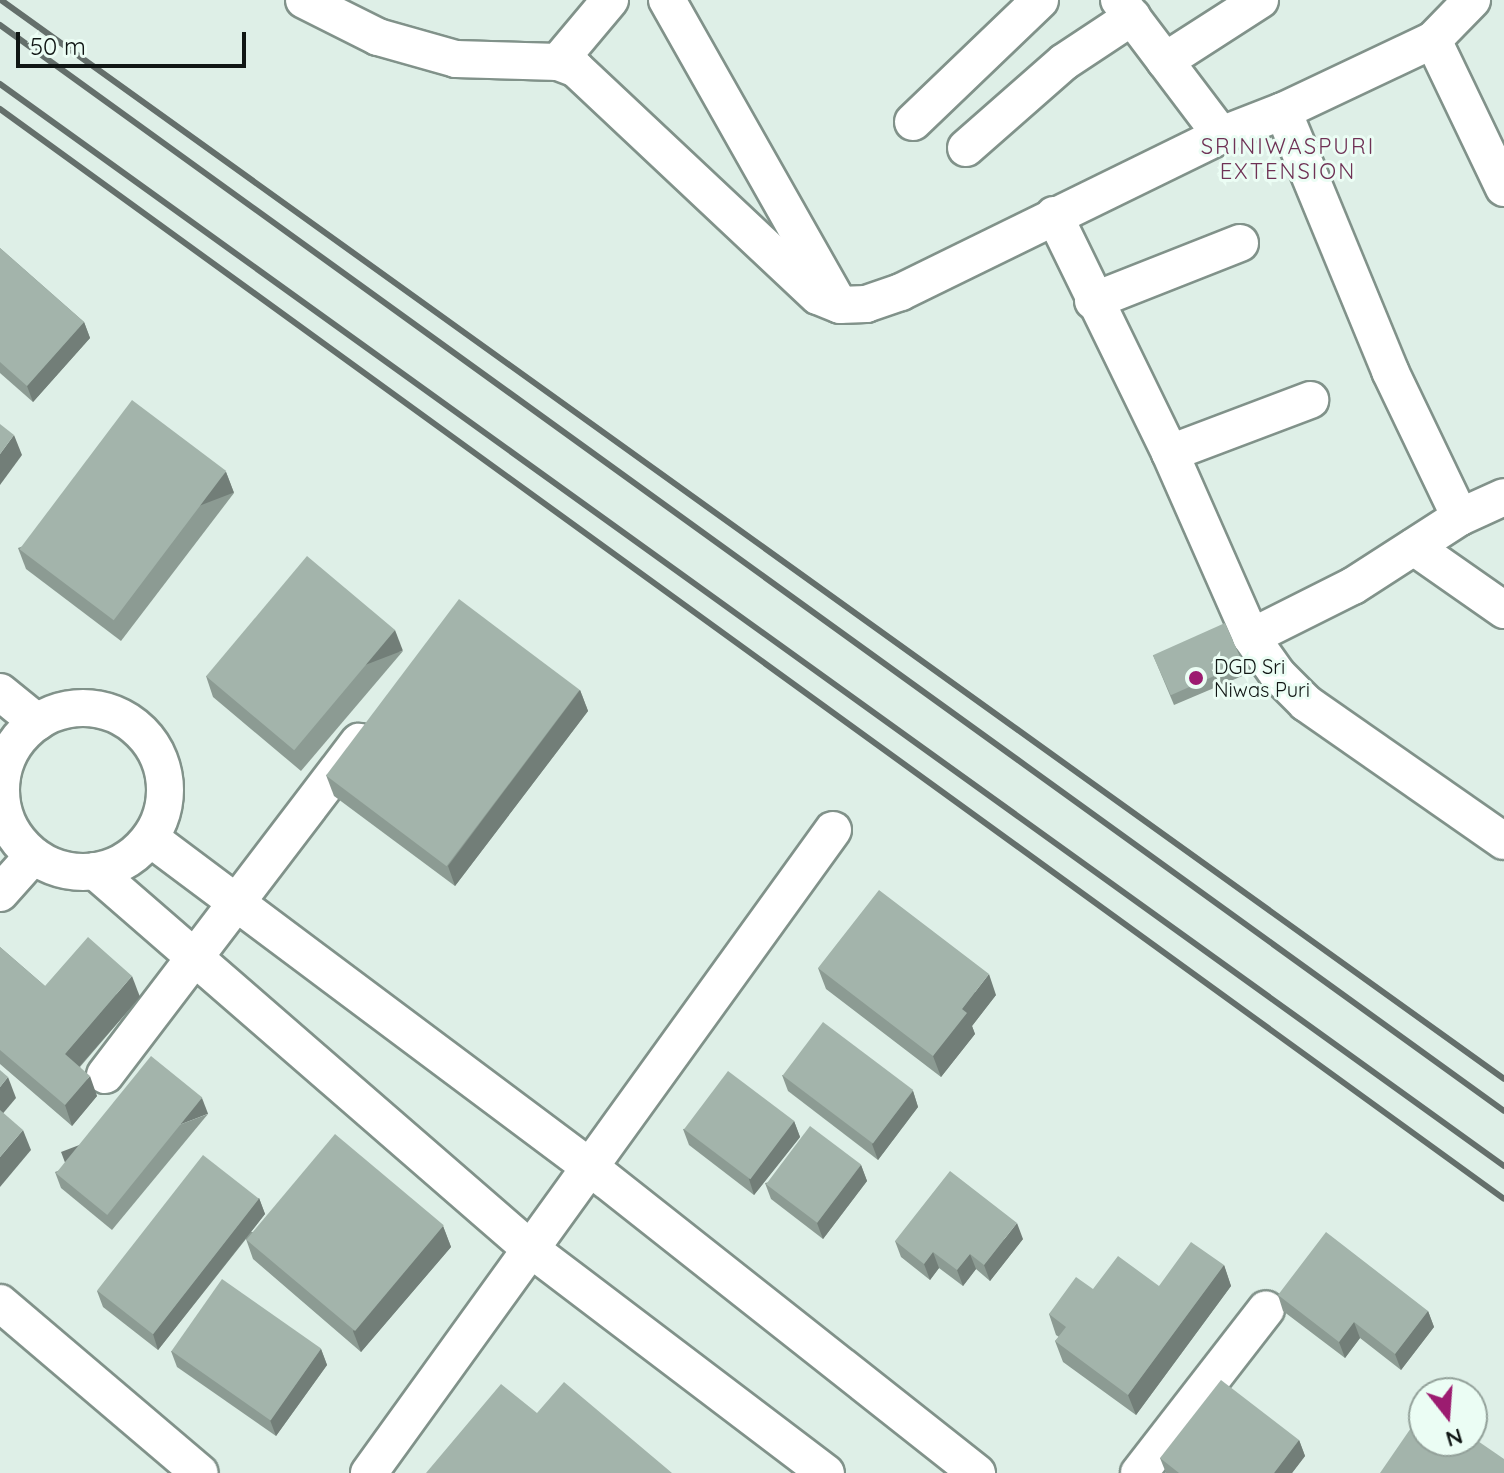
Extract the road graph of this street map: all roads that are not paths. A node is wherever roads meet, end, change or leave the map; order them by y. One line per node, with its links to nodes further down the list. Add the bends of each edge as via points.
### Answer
1 (304, 0): 10 (street, via 378,37 456,59)
2 (610, 0): 10 (street)
3 (667, 0): 19 (street)
4 (1040, 0): 12 (street)
5 (1260, 0): 9 (street)
6 (1472, 0): 8 (street)
7 (1126, 8): 9 (street); 14 (street)
8 (1433, 40): 11 (street); 15 (street)
9 (1165, 61): 13 (street)
10 (558, 62): 19 (street, via 597,85 818,296)
11 (1283, 111): 13 (street); 23 (street, via 1390,371)
12 (913, 122)
13 (1221, 135): 16 (street)
14 (966, 148)
15 (1504, 188)
16 (1054, 215): 18 (street); 19 (street, via 901,292 866,304)
17 (1240, 243): 18 (street)
18 (1093, 301): 21 (street)
19 (840, 305)
20 (1310, 400): 21 (street)
21 (1170, 453): 26 (street)
22 (1504, 497): 23 (street)
23 (1460, 517): 24 (street)
24 (1414, 547): 25 (street); 26 (street, via 1353,586)
25 (1504, 610)
26 (1251, 637): 32 (street, via 1306,703)
27 (0, 692): 29 (street)
28 (380, 715): 36 (street)
29 (37, 722): 31 (street, via 84,708 113,713 139,730 157,753 165,782 163,811); 33 (street, via 7,759 1,794 10,828)
30 (833, 830): 39 (street)
31 (150, 838): 34 (street, via 131,857); 36 (street)
32 (1504, 841)
33 (33, 856): 34 (street, via 56,868); 35 (street)
34 (95, 871): 37 (street)
35 (0, 893)
36 (232, 903): 37 (street); 39 (street)
37 (194, 958): 38 (street); 40 (street)
38 (105, 1075)
39 (587, 1165): 40 (street); 46 (street)
40 (528, 1247): 44 (street); 45 (street)
41 (0, 1303): 43 (street)
42 (1266, 1309): 47 (street)
43 (200, 1473)
44 (369, 1473)
45 (826, 1473)
46 (977, 1473)
47 (1139, 1473)

